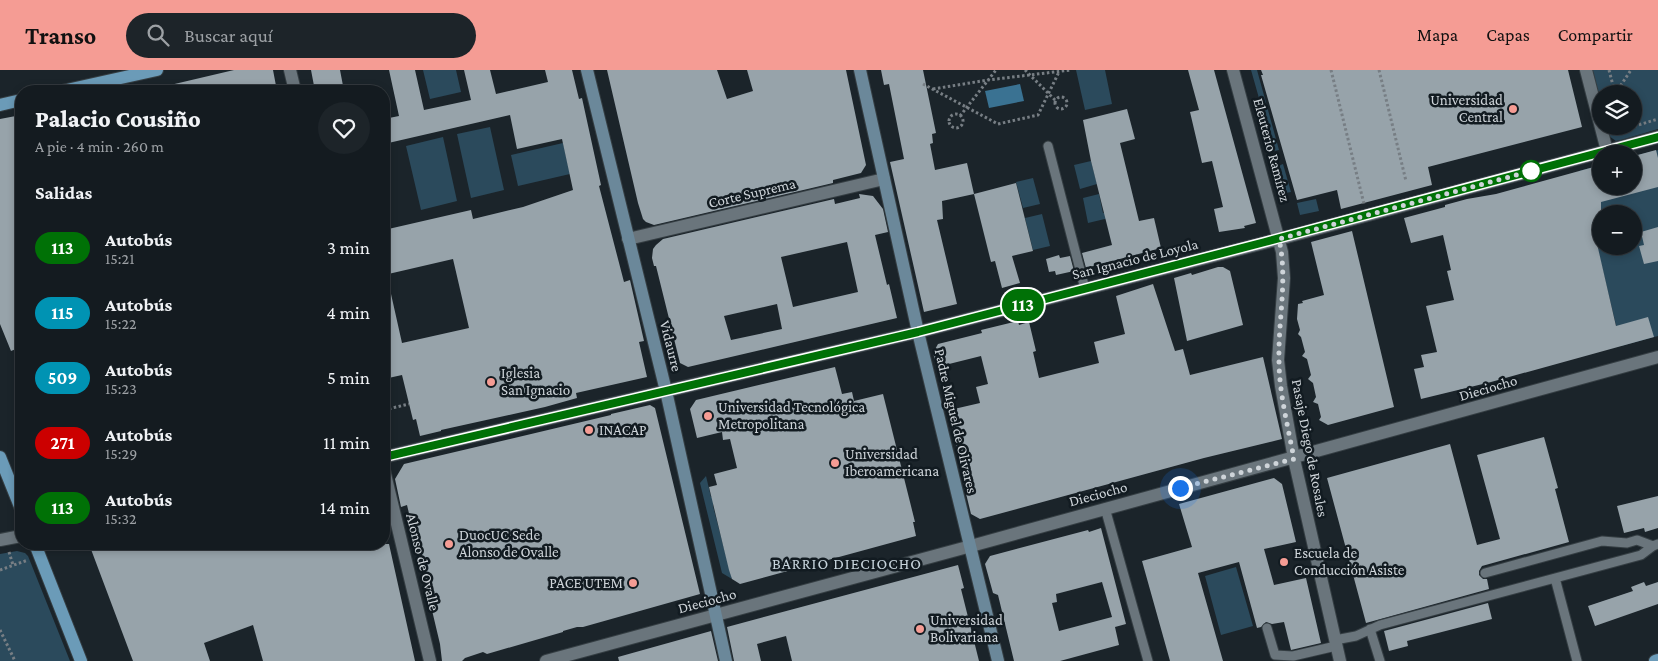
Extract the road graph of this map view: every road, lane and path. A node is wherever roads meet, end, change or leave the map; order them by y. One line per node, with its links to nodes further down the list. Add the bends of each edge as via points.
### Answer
1 (157, 70): 18 (main road)
2 (290, 70): 19 (street)
3 (587, 70): 42 (main road, Vidaurre)
4 (860, 70): 38 (main road, Padre Miguel de Olivares)
5 (996, 70): 16 (path)
6 (1025, 70): 15 (path)
7 (1071, 70): 14 (path)
8 (1233, 70): 41 (street, Eleuterio Ramírez)
9 (1331, 70): 40 (path)
10 (1378, 70): 39 (path)
11 (1586, 70): 24 (street)
12 (1609, 70): 20 (path)
13 (1631, 70): 21 (path)
14 (1060, 72): 15 (path); 23 (path)
15 (1030, 75): 16 (path); 23 (path)
16 (988, 80): 22 (path); 28 (path)
17 (922, 84): 22 (path)
18 (89, 85)
19 (294, 85)
20 (1613, 85)
21 (1621, 85)
22 (933, 89): 28 (path)
23 (1049, 93): 25 (path); 28 (path, via 1038,115 998,124)
24 (1592, 93)
25 (1055, 100)
26 (15, 101): 27 (main road)
27 (0, 105)
28 (967, 107): 29 (path)
29 (960, 116): 29 (path, via 956,114 950,118 950,125 960,127 963,121)
30 (1658, 119): 31 (path)
31 (1642, 123)
32 (1603, 135): 34 (street)
33 (1658, 137): 35 (street, San Ignacio de Loyola)
34 (1606, 145)
35 (1629, 145)
36 (1048, 146): 43 (lane)
37 (1592, 155): 40 (street, San Ignacio de Loyola)
38 (884, 179): 42 (street, Corte Suprema); 44 (main road, Padre Miguel de Olivares)
39 (1406, 181)
40 (1367, 214): 41 (street, San Ignacio de Loyola)
41 (1279, 239): 43 (street, San Ignacio de Loyola); 51 (street, Pasaje Diego de Rosales, via 1284,278 1279,372)
42 (628, 240): 46 (main road, Vidaurre)
43 (1085, 289): 44 (street, San Ignacio de Loyola)
44 (918, 332): 46 (street, San Ignacio de Loyola); 58 (main road, Padre Miguel de Olivares)
45 (1658, 357): 51 (street, Dieciocho)
46 (666, 391): 50 (street, San Ignacio de Loyola); 66 (main road, Vidaurre)
47 (410, 404): 48 (path)
48 (390, 409)
49 (0, 456): 52 (main road)
50 (390, 456)
51 (1294, 459): 54 (street, Dieciocho); 70 (street, Pasaje Diego de Rosales)
52 (15, 494)
53 (390, 495): 73 (street, Alonso de Ovalle)
54 (1105, 508): 58 (street, Dieciocho); 77 (lane)
55 (15, 537): 56 (street)
56 (0, 540)
57 (1656, 545): 64 (lane, via 1637,540 1602,542); 65 (lane, via 1641,555)
58 (969, 547): 66 (street, Dieciocho); 76 (main road, Padre Miguel de Olivares)
59 (37, 550): 72 (main road)
60 (10, 552): 62 (path)
61 (30, 560): 62 (path)
62 (14, 565): 63 (path)
63 (0, 570)
64 (1485, 573)
65 (1555, 578): 69 (lane); 80 (lane)
66 (715, 615): 74 (street, Dieciocho); 75 (main road, Vidaurre)
67 (1268, 628): 70 (lane, via 1275,655 1293,656)
68 (0, 630): 71 (path)
69 (1370, 630): 70 (lane); 79 (lane)
70 (1336, 643): 78 (street, Pasaje Diego de Rosales)
71 (15, 661)
72 (81, 661)
73 (430, 661)
74 (546, 661)
75 (726, 661)
76 (998, 661)
77 (1148, 661)
78 (1340, 661)
79 (1380, 661)
80 (1577, 661)

